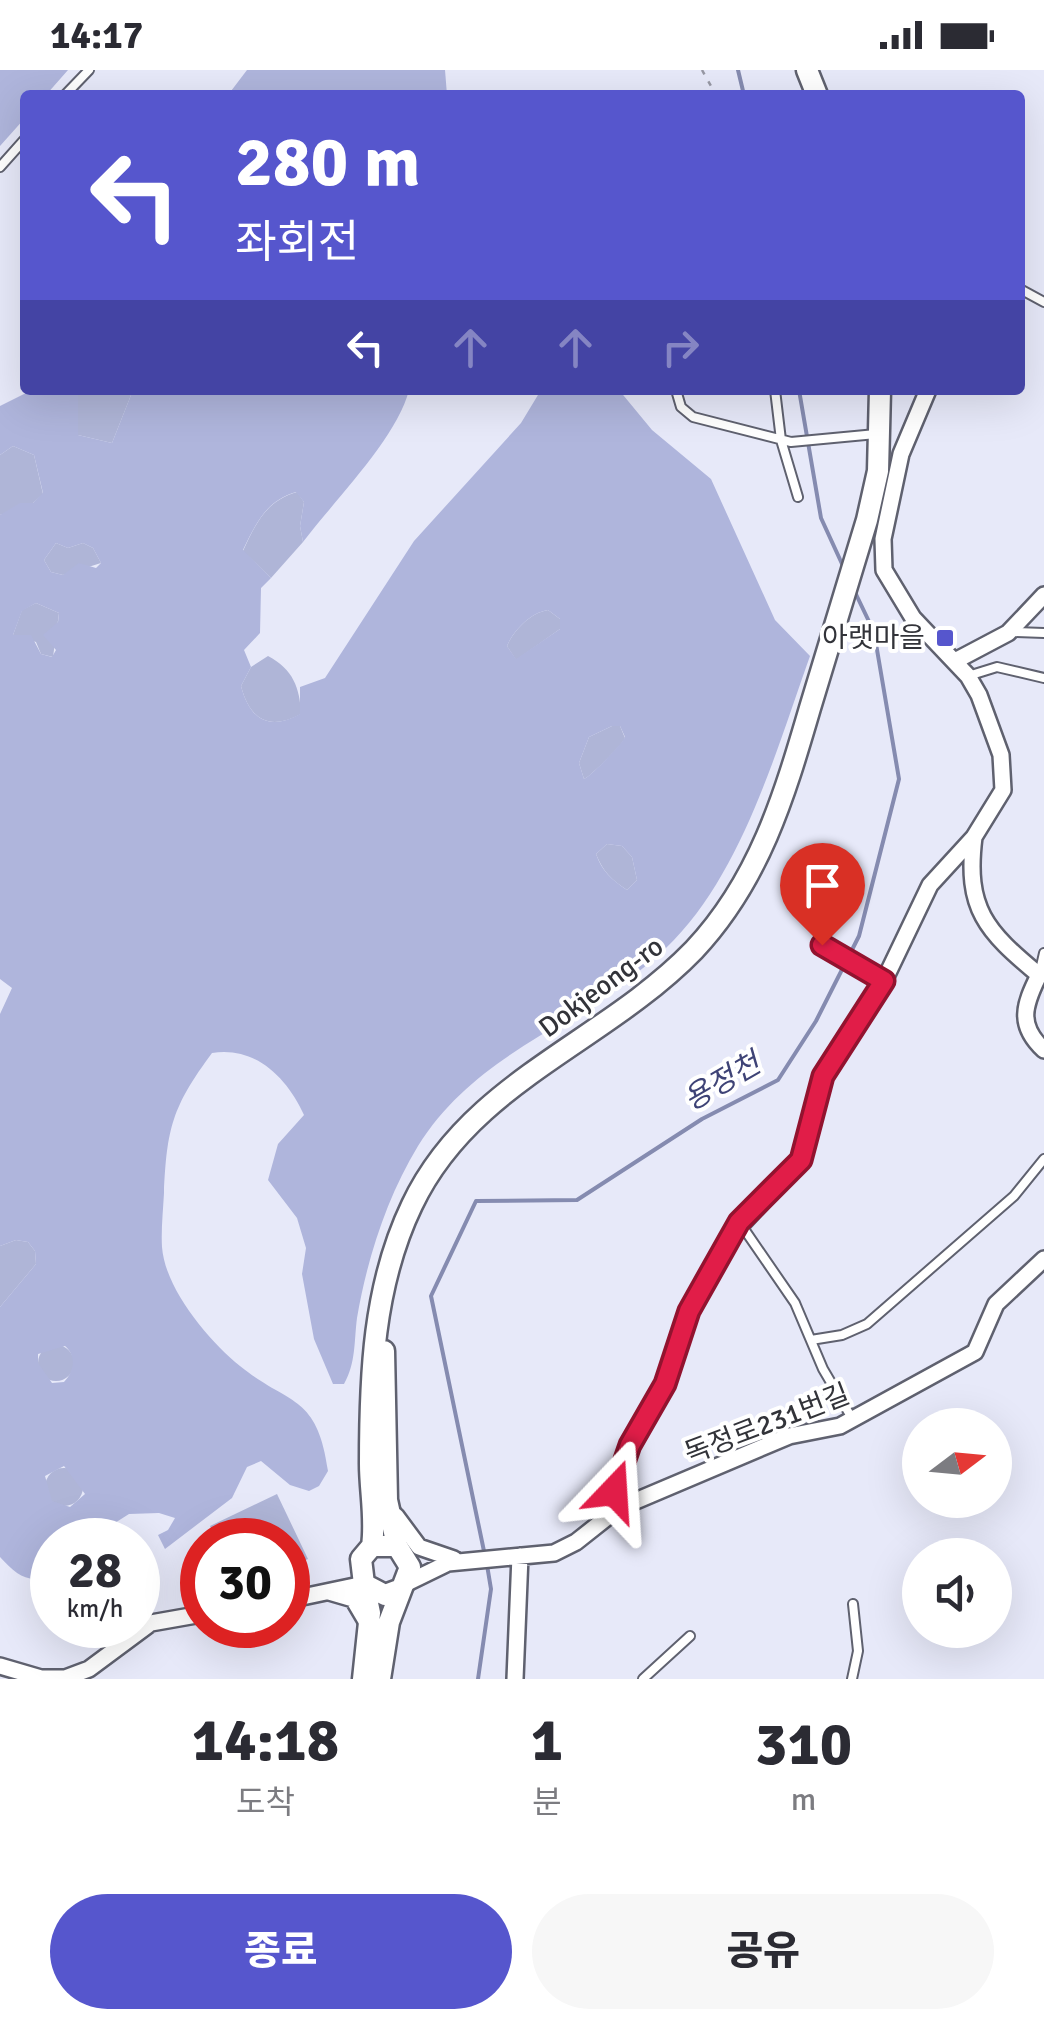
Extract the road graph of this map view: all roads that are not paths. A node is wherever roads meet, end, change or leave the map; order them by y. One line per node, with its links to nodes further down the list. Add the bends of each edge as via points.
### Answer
1 (90, 70): 2 (lane)
2 (70, 90)
3 (20, 145): 4 (lane)
4 (0, 167)
5 (678, 395): 10 (lane, via 686,414)
6 (775, 395): 10 (lane)
7 (880, 395): 9 (street)
8 (926, 395): 15 (street, via 901,454 883,539 884,570 914,618)
9 (880, 434): 10 (lane); 27 (street, Dokjeong-ro, via 866,520 812,702 769,836 747,881 713,929 653,988 522,1077 472,1121 412,1204)
10 (786, 441): 11 (lane)
11 (798, 497)
12 (1044, 595): 14 (street)
13 (1044, 632): 14 (lane)
14 (1008, 633): 15 (street)
15 (955, 660): 16 (street)
16 (968, 676): 17 (lane, via 997,667); 18 (street, via 992,725 1004,773 999,801)
17 (1044, 678)
18 (974, 837): 21 (street, via 972,880 980,915); 22 (street, via 930,885)
19 (822, 945): 22 (lane)
20 (1044, 954): 21 (lane)
21 (1041, 977): 23 (street, via 1024,1024)
22 (884, 981): 25 (street, via 823,1076 801,1160)
23 (1044, 1050)
24 (1044, 1159): 28 (lane, via 1014,1196 867,1324)
25 (739, 1222): 28 (lane, via 795,1303); 31 (street, via 689,1311 665,1384 619,1468)
26 (1044, 1259): 29 (street, 독정로231번길, via 996,1304 975,1352)
27 (386, 1289): 30 (street, Dokjeong-ro); 33 (street, Dokjeong-ro, via 370,1371)
28 (811, 1340): 29 (lane)
29 (853, 1420): 31 (street, 독정로231번길, via 789,1436)
30 (386, 1477): 32 (street, Dokjeong-ro, via 388,1518); 35 (street, via 394,1511 410,1538 431,1554)
31 (608, 1513): 34 (street, 독정로231번길, via 564,1549)
32 (400, 1548): 33 (street); 35 (street, via 428,1561); 37 (street, via 410,1566)
33 (366, 1553): 36 (street); 38 (street, via 347,1576)
34 (520, 1556): 35 (street, 독정로231번길); 48 (street)
35 (463, 1560): 37 (street)
36 (364, 1584): 37 (street, via 385,1595); 38 (street); 42 (street)
37 (404, 1586): 47 (street, via 389,1622)
38 (320, 1592): 39 (street); 42 (street, via 353,1599)
39 (310, 1594)
40 (852, 1604): 50 (lane, via 858,1650)
41 (180, 1618): 45 (street, via 152,1623)
42 (369, 1630): 46 (street)
43 (690, 1636): 49 (lane)
44 (0, 1666): 45 (street, via 52,1679)
45 (88, 1674)
46 (363, 1679)
47 (380, 1679)
48 (515, 1679)
49 (643, 1679)
50 (852, 1679)

